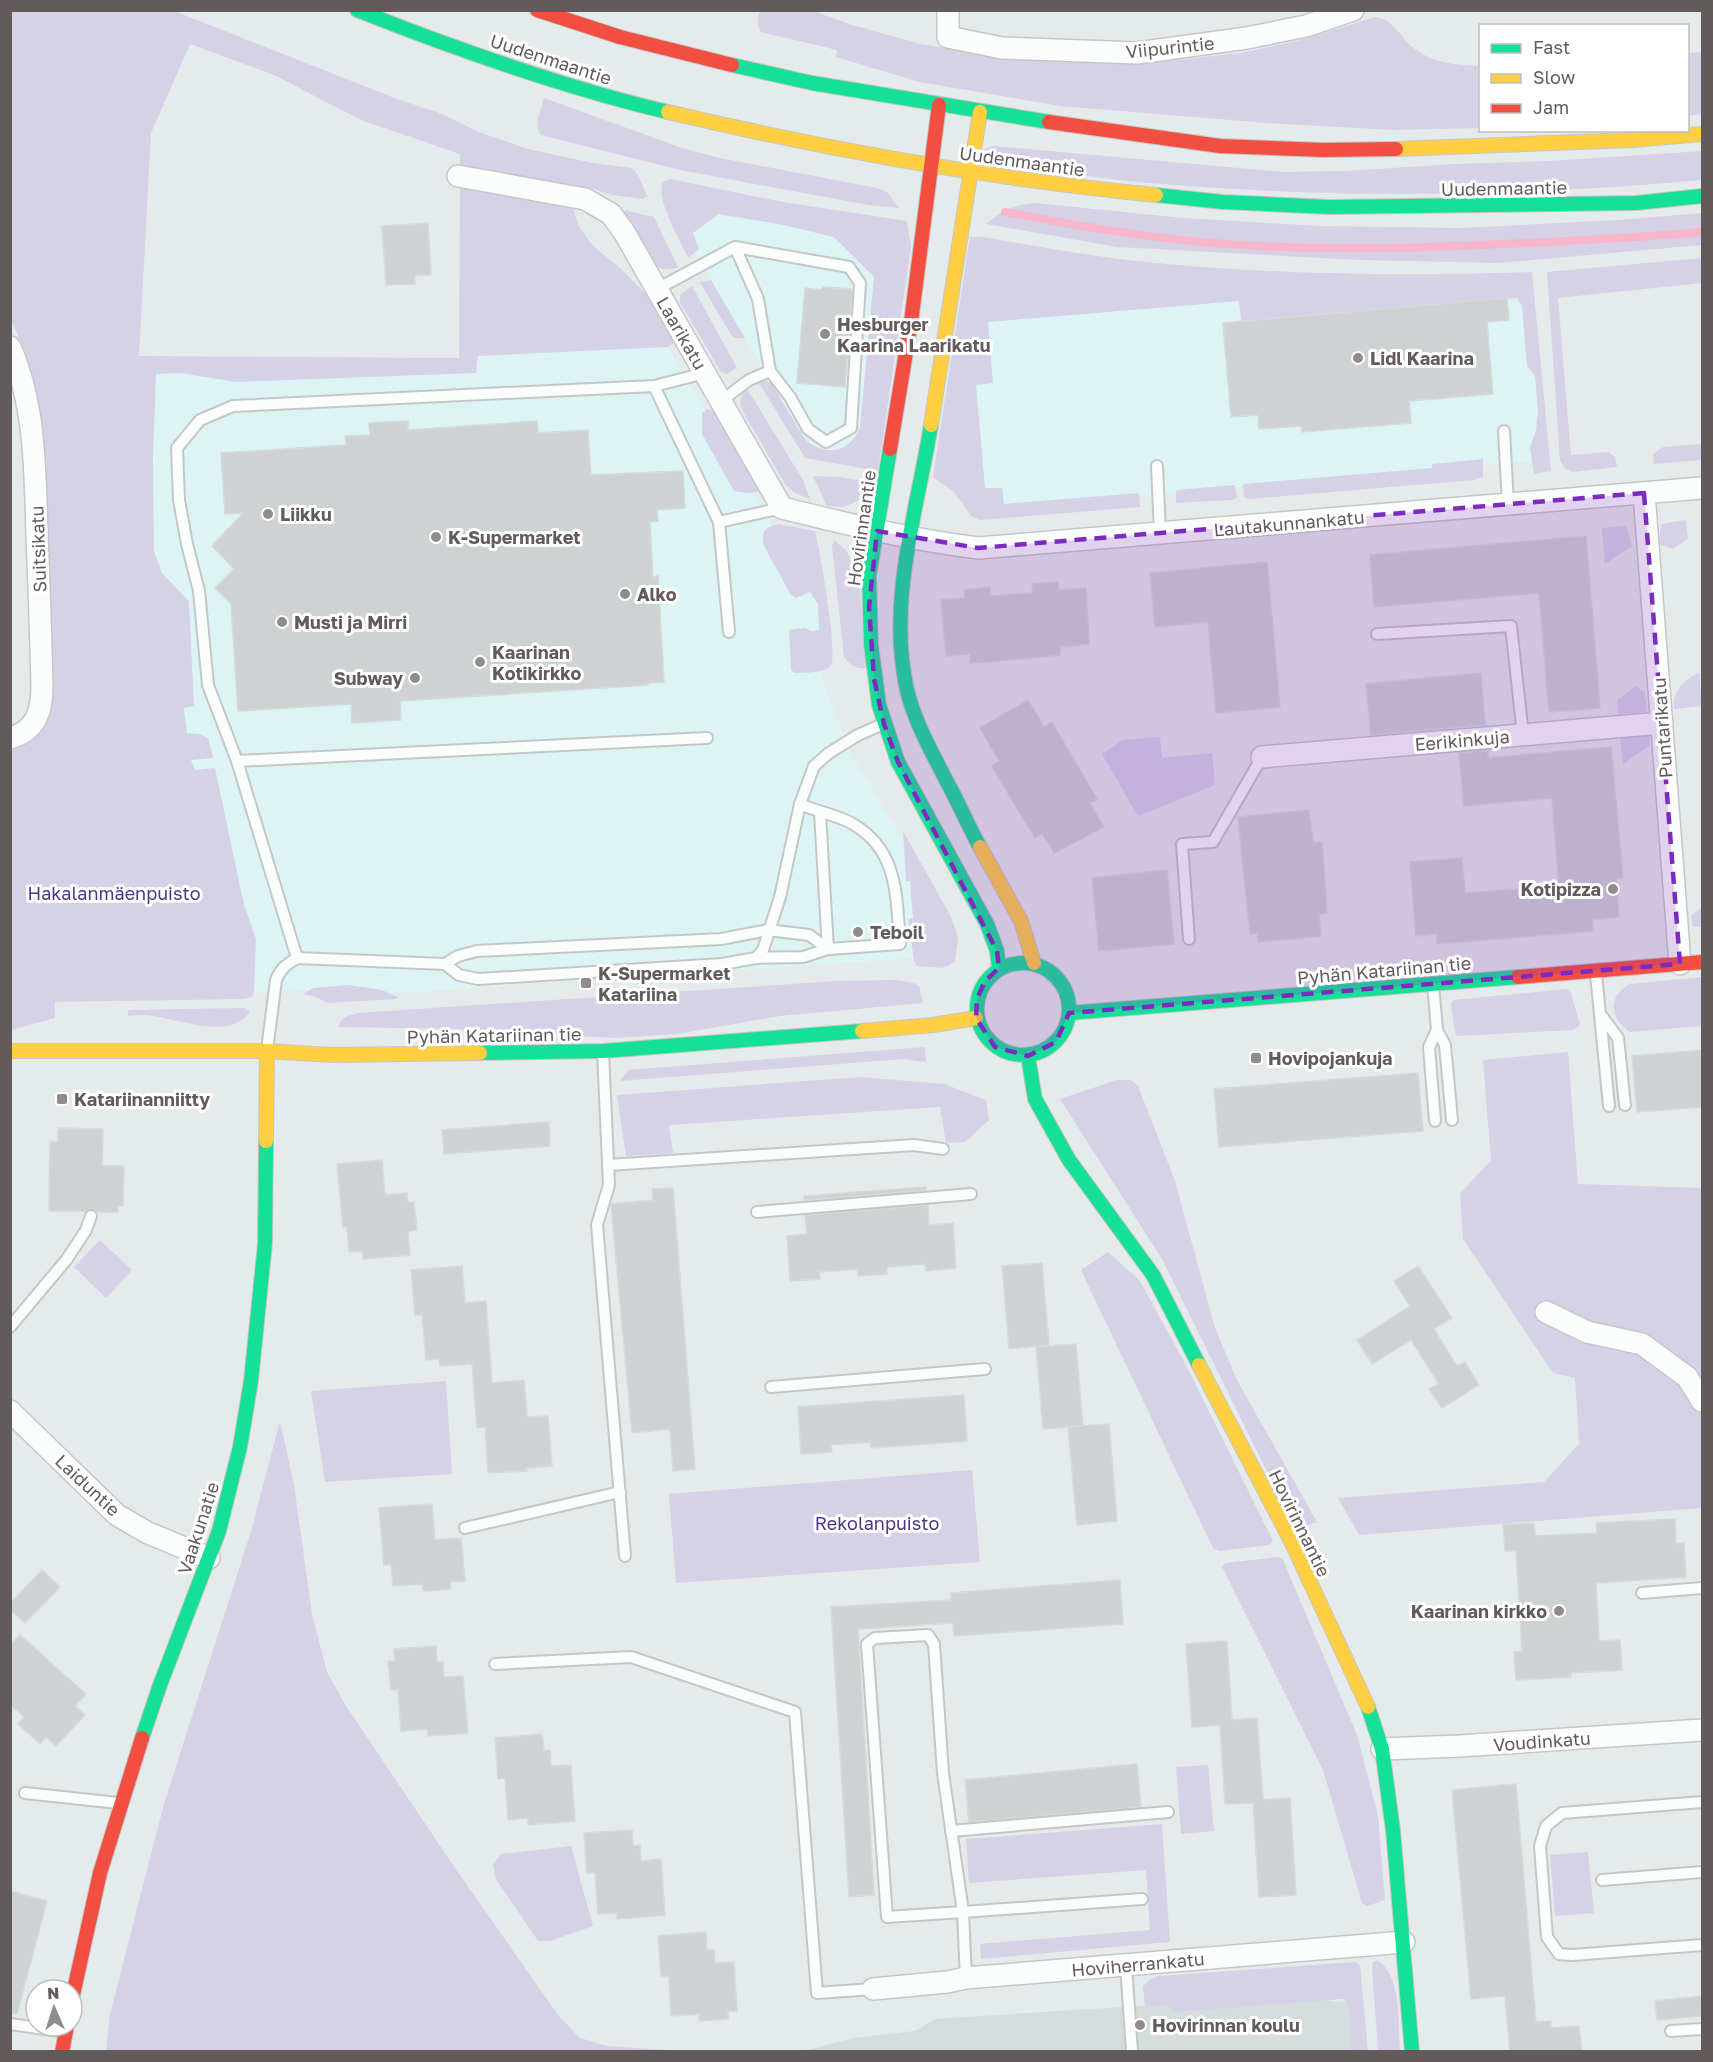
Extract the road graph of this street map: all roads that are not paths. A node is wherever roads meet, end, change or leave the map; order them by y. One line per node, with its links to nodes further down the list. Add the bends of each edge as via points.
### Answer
1 (357, 10): 8 (street, Uudenmaantie, via 426,38 618,100 752,132)
2 (537, 10): 5 (street, via 620,37 754,70)
3 (948, 10): 4 (street, Viipurintie, via 948,37 1002,48 1137,53 1247,38 1306,26)
4 (1353, 10)
5 (939, 105): 6 (street); 8 (street, Hovirinnantie)
6 (980, 112): 7 (street, via 1220,146 1324,150 1632,140); 9 (street, Hovirinnantie)
7 (1702, 134)
8 (930, 166): 9 (street, Uudenmaantie); 26 (street, Hovirinnantie, via 911,322)
9 (970, 172): 11 (street, Uudenmaantie, via 1109,191 1329,207 1636,203); 28 (street, Hovirinnantie)
10 (458, 176): 13 (street, Laarikatu, via 585,199 611,214)
11 (1702, 196)
12 (735, 247): 13 (lane); 15 (lane, via 758,299); 15 (lane, via 849,267 860,283 850,429 826,442 808,429)
13 (657, 289): 16 (street, Laarikatu)
14 (10, 347): 34 (street, Suitsikatu, via 32,438 42,687 40,712 34,724)
15 (770, 371): 18 (lane, via 749,380)
16 (705, 373): 17 (lane); 18 (street, Laarikatu)
17 (654, 386): 25 (lane); 37 (lane, via 233,406 200,420 177,448 179,500 200,591 208,685)
18 (721, 401): 24 (street, Laarikatu)
19 (1504, 431): 23 (lane)
20 (1157, 466): 27 (lane)
21 (1702, 488): 22 (street, Lautakunnankatu)
22 (1644, 493): 23 (street, Lautakunnankatu); 32 (street, Puntarikatu)
23 (1508, 505): 27 (street, Lautakunnankatu)
24 (783, 508): 25 (lane); 26 (street)
25 (719, 522): 29 (lane)
26 (877, 531): 28 (street, Lautakunnankatu); 31 (street, Hovirinnantie, via 869,607 874,679)
27 (1160, 533): 28 (street, Lautakunnankatu, via 978,548)
28 (911, 538): 31 (street, Hovirinnantie, via 899,616 907,689)
29 (729, 632)
30 (1377, 634): 33 (lane, via 1511,626)
31 (899, 718): 38 (lane, via 858,735 814,766); 46 (street, Hovirinnantie, via 929,748 1019,913); 49 (street, Hovirinnantie, via 898,762 987,924)
32 (1662, 723): 33 (street, Eerikinkuja); 48 (street, Puntarikatu)
33 (1523, 735): 36 (street, Eerikinkuja)
34 (10, 738)
35 (707, 738): 37 (lane)
36 (1262, 757): 41 (lane, via 1213,842 1182,844)
37 (237, 761): 43 (lane)
38 (800, 804): 39 (lane); 40 (lane, via 780,897)
39 (820, 813): 42 (lane); 42 (lane, via 852,824 882,850 894,877 900,944)
40 (768, 930): 42 (lane, via 809,935); 44 (lane, via 763,950); 47 (lane, via 721,939 477,951)
41 (1189, 939)
42 (828, 949): 44 (lane, via 803,957)
43 (297, 958): 47 (lane); 57 (lane, via 287,963 276,980)
44 (756, 958): 47 (lane, via 722,964 478,979 459,975)
45 (1702, 962): 48 (street, Pyhän Katariinan tie)
46 (1034, 963): 49 (street, via 1018,962); 52 (street, via 1061,982 1068,997)
47 (445, 964)
48 (1680, 964): 50 (street, Pyhän Katariinan tie)
49 (999, 968): 54 (street, via 985,981 976,999)
50 (1596, 970): 51 (street, Pyhän Katariinan tie); 53 (lane)
51 (1433, 984): 52 (street, Pyhän Katariinan tie); 55 (lane)
52 (1069, 1013): 59 (street, via 1056,1042)
53 (1600, 1015): 60 (lane, via 1618,1038); 61 (lane)
54 (976, 1018): 58 (street, Pyhän Katariinan tie, via 933,1025); 59 (street, via 995,1047)
55 (1437, 1030): 62 (lane, via 1445,1046); 63 (lane, via 1429,1047)
56 (10, 1051): 57 (street, Pyhän Katariinan tie)
57 (267, 1051): 58 (street, Pyhän Katariinan tie, via 333,1055); 78 (street, Vaakunatie, via 265,1243 251,1381 240,1447)
58 (603, 1051): 65 (lane)
59 (1028, 1056): 83 (street, Hovirinnantie, via 1035,1099 1069,1160 1153,1275 1291,1541 1368,1707)
60 (1625, 1105)
61 (1609, 1106)
62 (1452, 1120)
63 (1435, 1121)
64 (943, 1149): 65 (lane, via 914,1145)
65 (608, 1165): 75 (lane, via 609,1185 597,1225)
66 (971, 1194): 67 (lane)
67 (757, 1212)
68 (91, 1216): 70 (lane, via 67,1259)
69 (1546, 1312): 73 (street, via 1587,1332 1642,1344 1687,1377)
70 (12, 1323)
71 (985, 1369): 72 (lane)
72 (771, 1387)
73 (1702, 1401)
74 (10, 1411): 78 (street, Laiduntie, via 117,1515 148,1533)
75 (621, 1492): 76 (lane); 77 (lane)
76 (465, 1528)
77 (625, 1556)
78 (209, 1558): 86 (street, Vaakunatie)
79 (1702, 1588): 80 (lane)
80 (1642, 1593)
81 (495, 1664): 98 (lane, via 631,1658 795,1712 817,1993)
82 (1702, 1730): 83 (street, Voudinkatu)
83 (1382, 1749): 93 (street, Hovirinnantie)
84 (25, 1792): 86 (lane)
85 (1702, 1802): 94 (lane, via 1562,1813 1546,1826 1540,1846 1547,1937 1559,1954)
86 (121, 1803): 96 (street, Vaakunatie, via 100,1873)
87 (1168, 1812): 88 (lane)
88 (951, 1831): 92 (lane); 92 (lane, via 934,1644 928,1635 875,1638 867,1644 887,1917)
89 (1702, 1872): 90 (lane)
90 (1602, 1880)
91 (1142, 1899): 92 (lane)
92 (963, 1912): 97 (lane)
93 (1404, 1942): 95 (street, Hoviherrankatu); 102 (street, Hovirinnantie)
94 (1702, 1945)
95 (1126, 1965): 97 (street, Hoviherrankatu); 101 (lane)
96 (77, 1978)
97 (966, 1978): 98 (street, Hoviherrankatu)
98 (873, 1989)
99 (1702, 2029): 100 (lane)
100 (1671, 2031)
101 (1132, 2052)
102 (1412, 2052)

